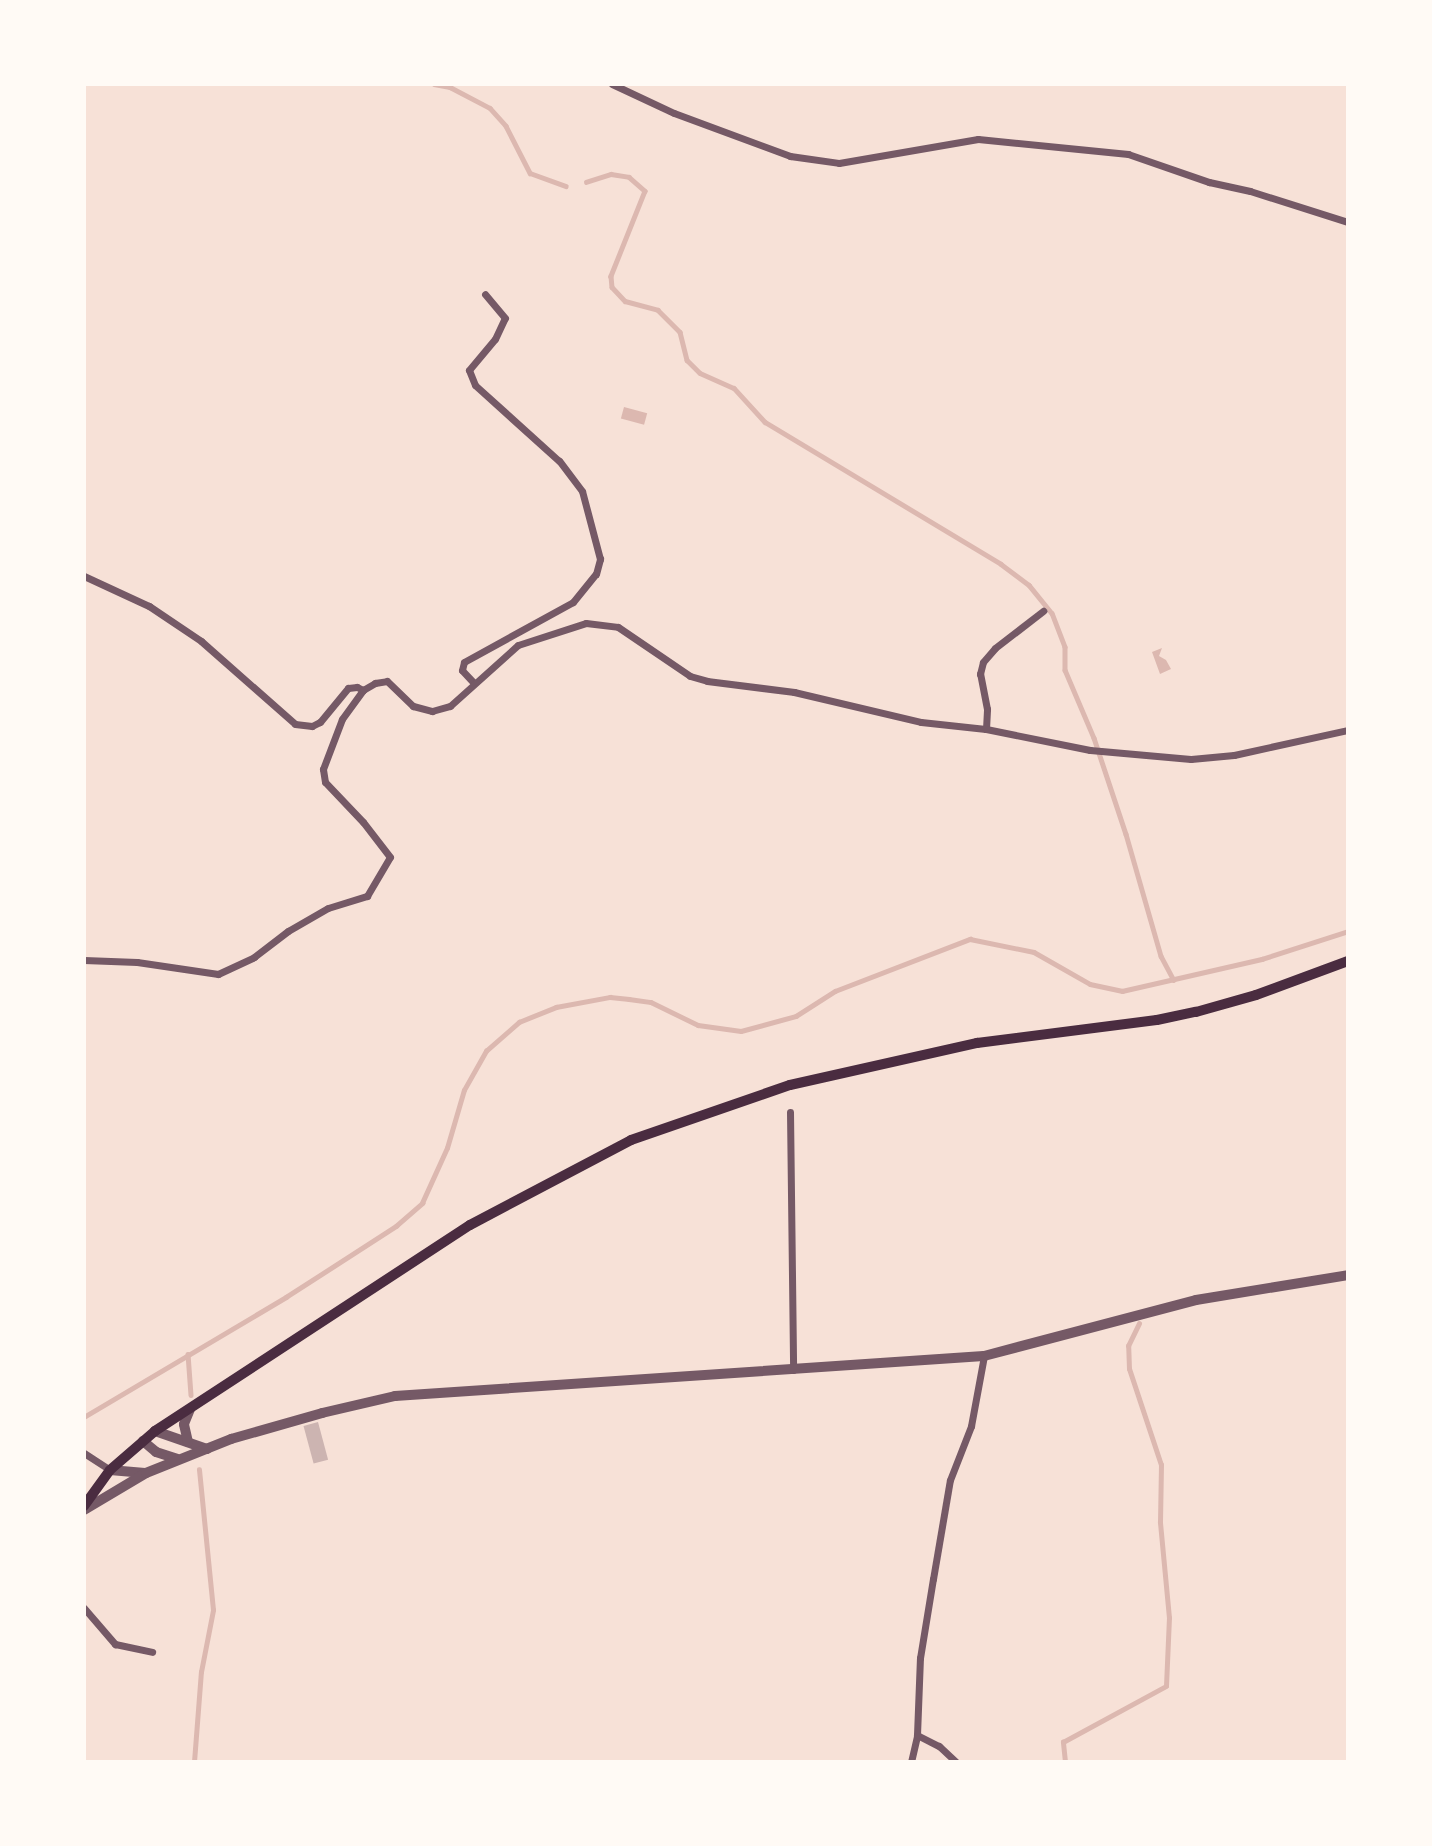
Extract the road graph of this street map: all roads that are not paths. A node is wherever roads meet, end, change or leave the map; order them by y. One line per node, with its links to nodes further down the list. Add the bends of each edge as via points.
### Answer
1 (612, 84): 2 (street, via 674,113 790,156 839,163 978,139 1128,153)
2 (1348, 222)
3 (485, 294): 6 (street, via 505,318 495,339 469,370 475,385 559,461 582,491 600,559 596,574 559,613 464,662 462,670)
4 (84, 576): 7 (street, via 149,606 201,641 295,724 313,726 348,688)
5 (1043, 611): 8 (street, via 983,663)
6 (472, 682): 7 (street, via 450,706 432,711 414,706 387,681); 8 (street, via 518,645 556,630 602,623 618,626 690,676 707,681 794,692 921,722)
7 (363, 690): 10 (street, via 342,719 323,769 325,782 390,857 367,896 328,908 254,957 218,974 137,962)
8 (986, 729): 9 (street, via 1090,750 1202,758)
9 (1348, 730)
10 (84, 960)
11 (1348, 961): 16 (main road, via 1196,1012 977,1043 790,1085 631,1140 470,1225)
12 (790, 1112): 15 (street)
13 (1348, 1275): 14 (street, via 1196,1300)
14 (984, 1356): 15 (street); 28 (street, via 971,1426 950,1480 920,1658)
15 (793, 1370): 20 (street, via 395,1396)
16 (190, 1409): 17 (main road); 19 (street, via 184,1424)
17 (155, 1431): 18 (main road); 19 (street)
18 (143, 1441): 22 (street); 23 (main road)
19 (188, 1442): 20 (street)
20 (207, 1449): 22 (street)
21 (84, 1453): 23 (street)
22 (178, 1460): 24 (street)
23 (110, 1470): 24 (street); 25 (main road)
24 (146, 1473): 25 (street)
25 (84, 1508)
26 (84, 1608): 27 (street, via 115,1644)
27 (152, 1652)
28 (917, 1735): 29 (street); 30 (street)
29 (911, 1762)
30 (956, 1762)

